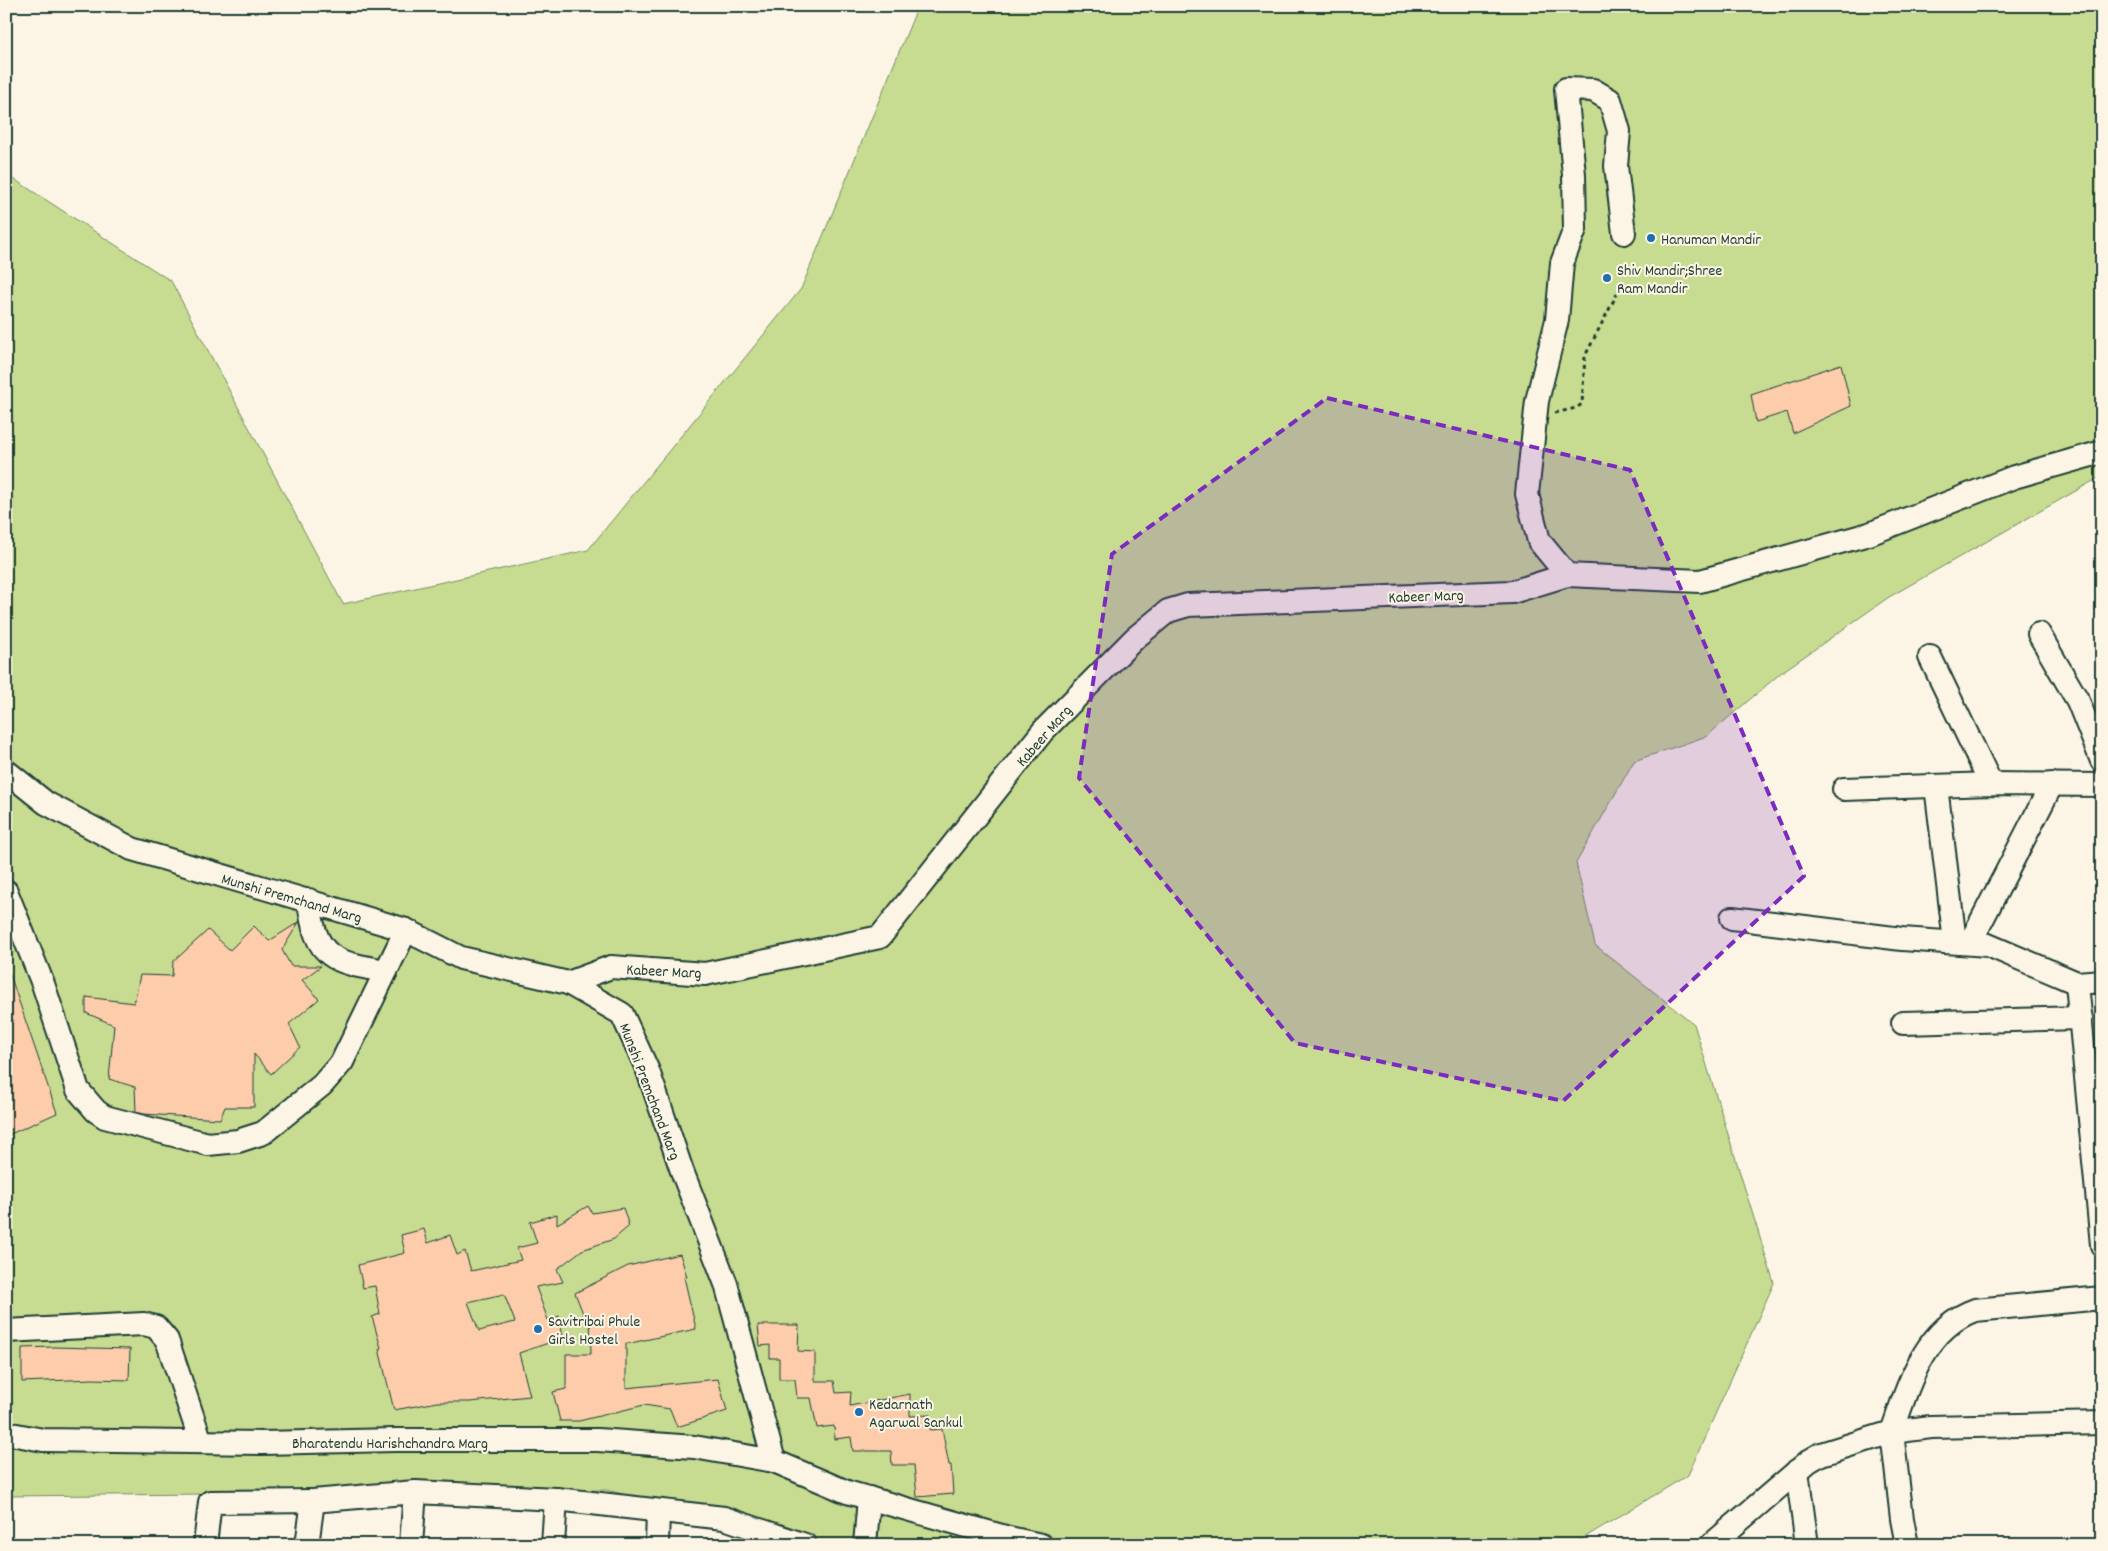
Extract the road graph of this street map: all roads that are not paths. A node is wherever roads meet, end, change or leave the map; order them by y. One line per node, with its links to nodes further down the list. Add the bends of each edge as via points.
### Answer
1 (1624, 234): 3 (street, via 1616,166 1620,131 1610,100 1593,90 1566,89 1575,229 1562,263 1557,320 1537,401 1527,494 1539,541)
2 (2102, 452): 3 (street, via 2014,477 1870,534 1700,582)
3 (1567, 575): 20 (street, Kabeer Marg, via 1512,592 1188,604 1168,611 1135,638 1043,731 880,937 705,974 611,967)
4 (2039, 634): 6 (street, via 2078,701)
5 (1930, 657): 8 (street)
6 (2102, 761)
7 (6, 771): 14 (street, Munshi Premchand Marg, via 46,803 132,849 227,879)
8 (1991, 784): 9 (street); 10 (street)
9 (2052, 784): 11 (street); 17 (street)
10 (1936, 786): 12 (street); 17 (street)
11 (2102, 786)
12 (1844, 789)
13 (6, 890): 18 (street, via 43,984 78,1090 85,1101 111,1119 208,1144 238,1142 263,1134 322,1085 342,1062)
14 (309, 900): 16 (street, Munshi Premchand Marg); 18 (street, via 314,930 329,953 345,964)
15 (1732, 918): 17 (street, via 1902,939)
16 (406, 930): 18 (street); 20 (street, Munshi Premchand Marg, via 461,958)
17 (1963, 943): 21 (street, via 1988,945)
18 (386, 971)
19 (2102, 981): 21 (street)
20 (568, 983): 31 (street, Munshi Premchand Marg, via 622,1014 648,1071 726,1284)
21 (2077, 983): 22 (street)
22 (2080, 1018): 23 (street); 24 (street)
23 (1903, 1023)
24 (2102, 1245)
25 (2102, 1298): 28 (street, via 1975,1310 1960,1316 1946,1325 1917,1365)
26 (7, 1337): 30 (street, via 144,1324 156,1327 167,1340)
27 (2102, 1423): 28 (street, via 1931,1427)
28 (1892, 1432): 32 (street, via 1821,1454); 49 (street)
29 (6, 1433): 30 (street, Bharatendu Harishchandra Marg, via 43,1440)
30 (201, 1442): 31 (street, Bharatendu Harishchandra Marg, via 598,1440 694,1448)
31 (774, 1461): 34 (street, Bharatendu Harishchandra Marg)
32 (1797, 1470): 47 (street); 48 (street)
33 (415, 1492): 35 (street); 36 (street); 41 (street)
34 (869, 1498): 45 (street); 46 (street, Bharatendu Harishchandra Marg)
35 (556, 1499): 37 (street); 42 (street)
36 (313, 1501): 39 (street, via 210,1502); 40 (street)
37 (658, 1511): 38 (street, via 724,1518); 43 (street)
38 (780, 1541): 44 (street)
39 (205, 1545)
40 (307, 1545)
41 (411, 1545)
42 (553, 1545)
43 (657, 1545)
44 (805, 1545)
45 (865, 1545)
46 (1041, 1545)
47 (1712, 1545)
48 (1807, 1545)
49 (1908, 1545)

